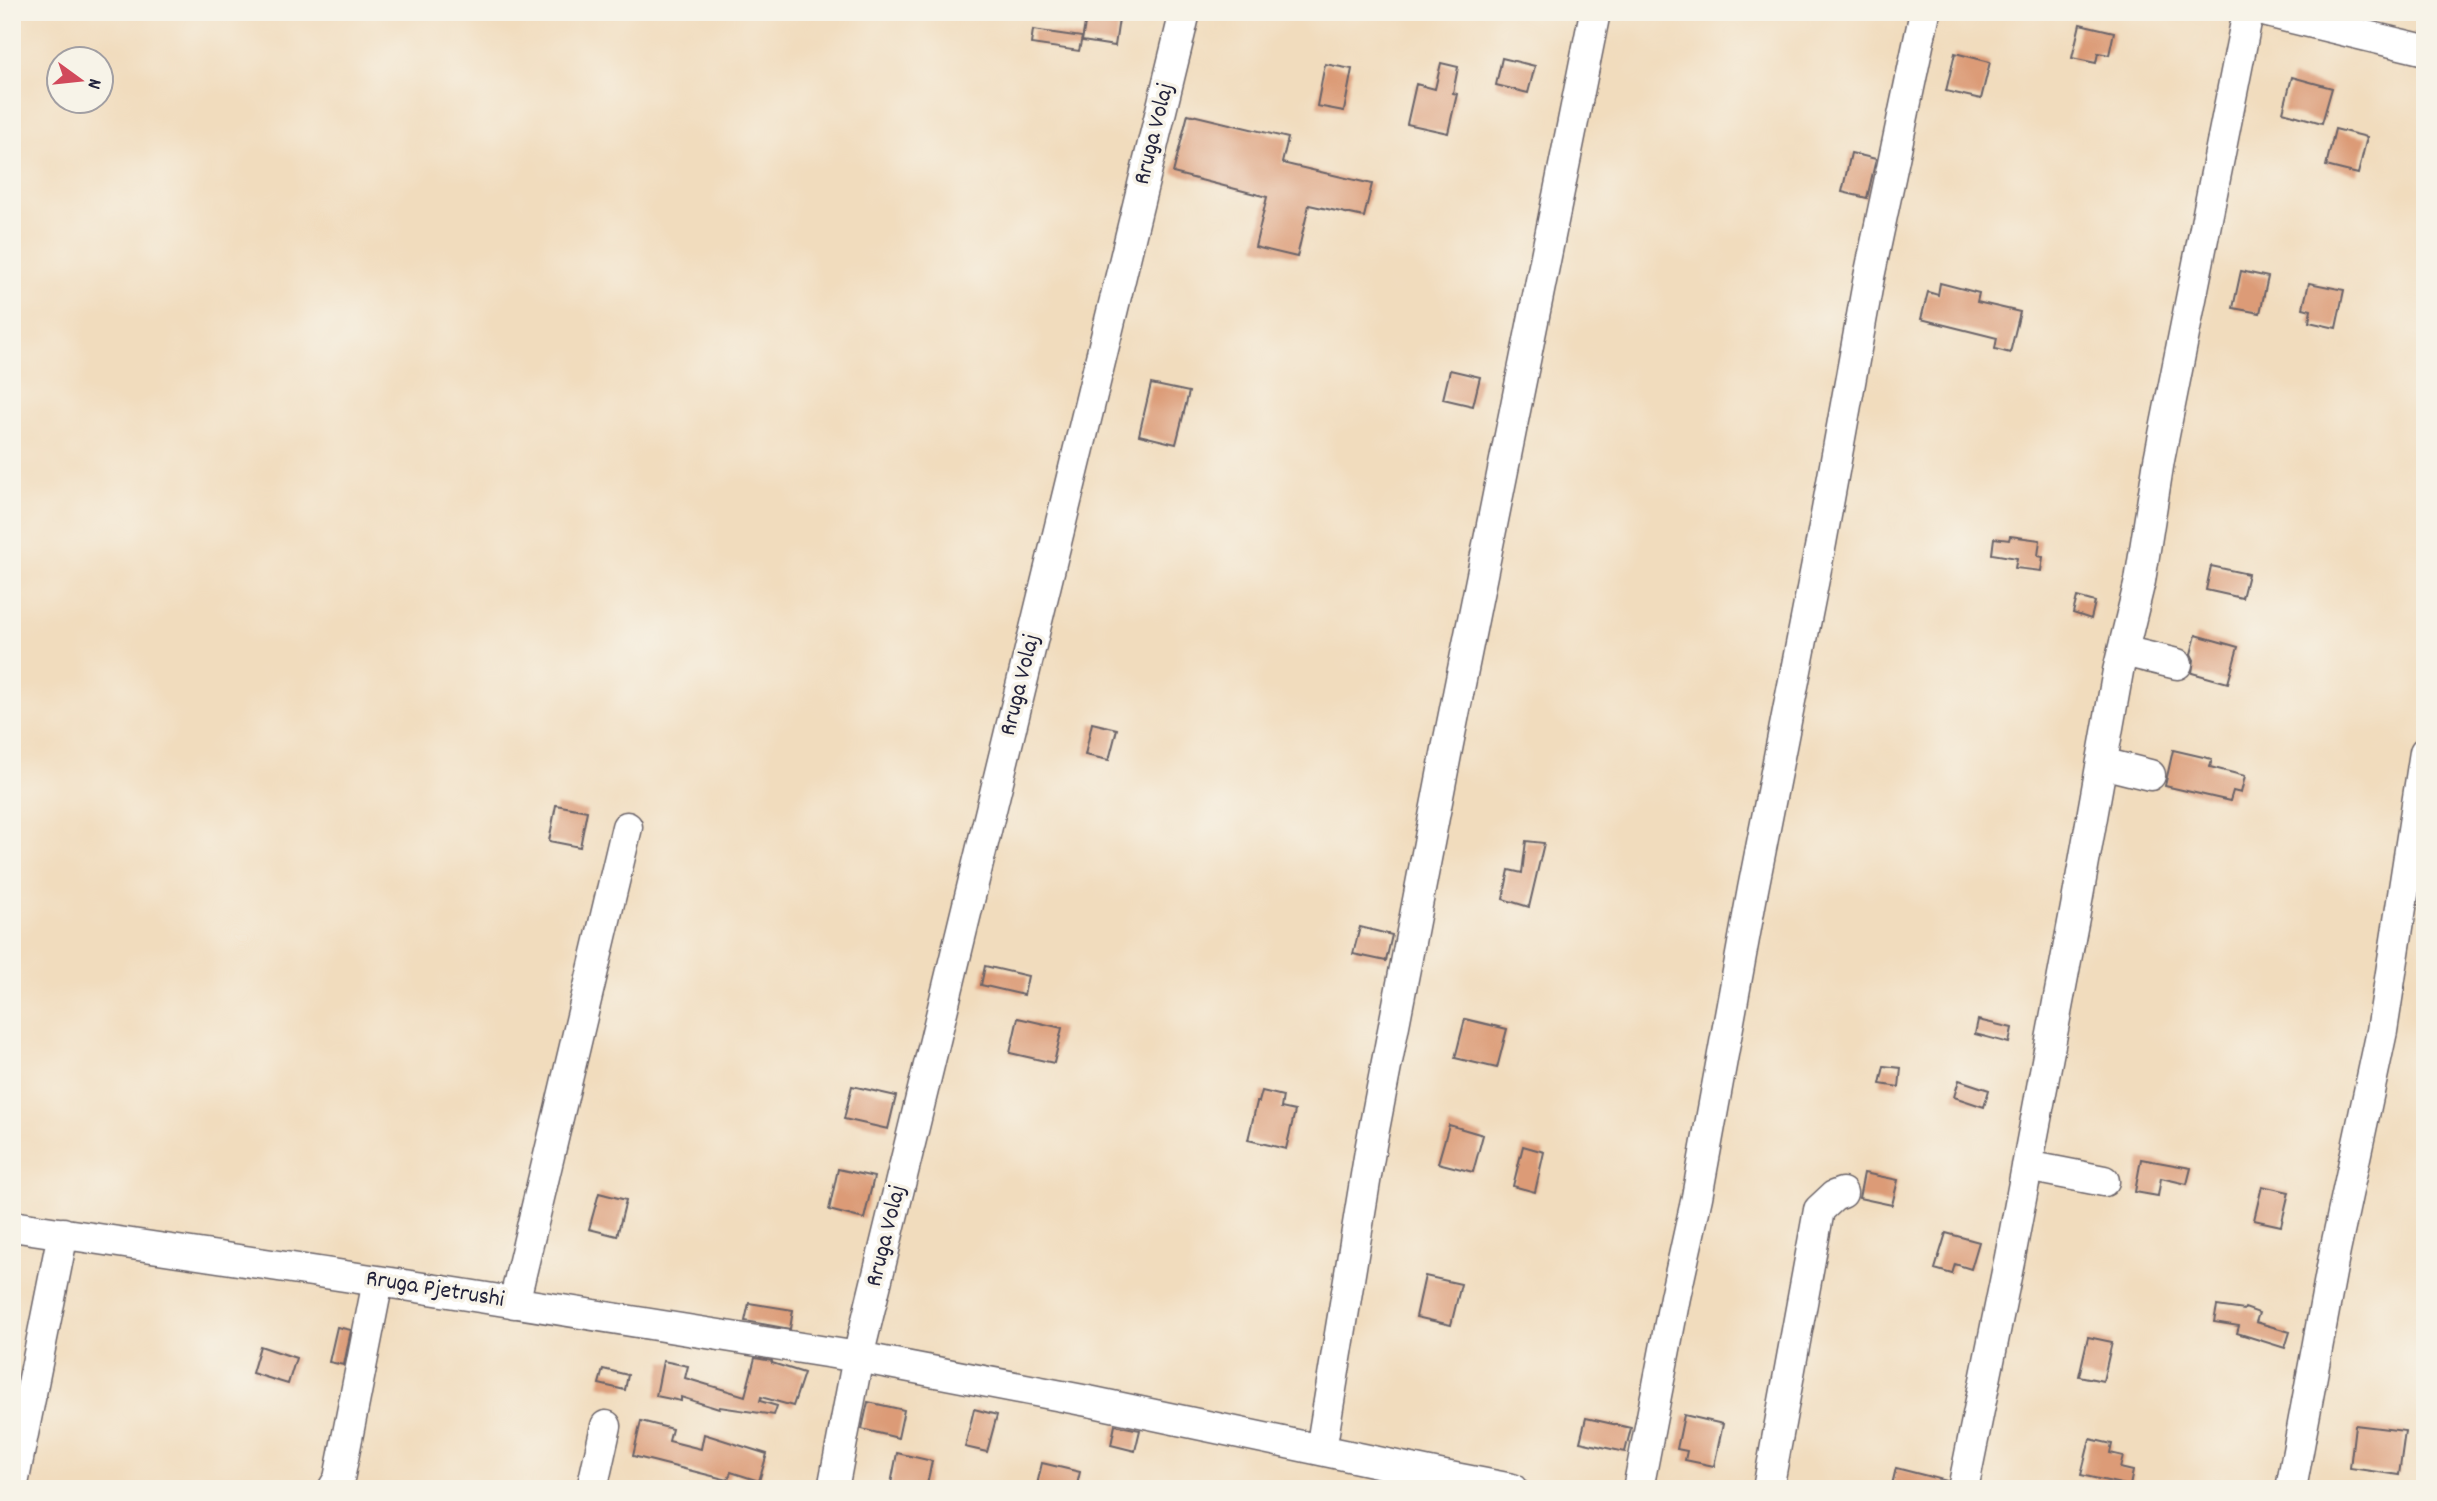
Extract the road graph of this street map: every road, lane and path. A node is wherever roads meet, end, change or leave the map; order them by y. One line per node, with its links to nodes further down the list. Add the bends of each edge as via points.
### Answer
1 (1185, 12): 20 (street, Rruga Volaj)
2 (1595, 12): 22 (street, via 1373,1131)
3 (1925, 12): 29 (street, via 1868,277 1698,1197)
4 (2248, 12): 7 (street)
5 (2267, 12): 6 (street)
6 (2425, 50)
7 (2123, 651): 8 (street); 10 (street)
8 (2177, 664)
9 (2425, 752): 32 (street, via 2382,1031)
10 (2102, 763): 11 (street); 13 (street)
11 (2150, 775)
12 (627, 827): 19 (street)
13 (2027, 1166): 14 (street); 31 (street)
14 (2104, 1181)
15 (1842, 1193): 30 (street, via 1819,1210)
16 (12, 1226): 17 (street, Rruga Pjetrushi)
17 (63, 1233): 18 (street, Rruga Pjetrushi); 24 (street)
18 (378, 1280): 19 (street, Rruga Pjetrushi); 25 (street, via 339,1479)
19 (514, 1303): 20 (street, Rruga Pjetrushi)
20 (858, 1357): 22 (street, Rruga Pjetrushi); 27 (street, Rruga Volaj)
21 (606, 1426): 26 (street)
22 (1321, 1450): 23 (street, Rruga Pjetrushi)
23 (1437, 1482): 28 (street, Rruga Pjetrushi)
24 (12, 1489)
25 (333, 1489)
26 (592, 1489)
27 (833, 1489)
28 (1512, 1489)
29 (1638, 1489)
30 (1768, 1489)
31 (1963, 1489)
32 (2291, 1489)

